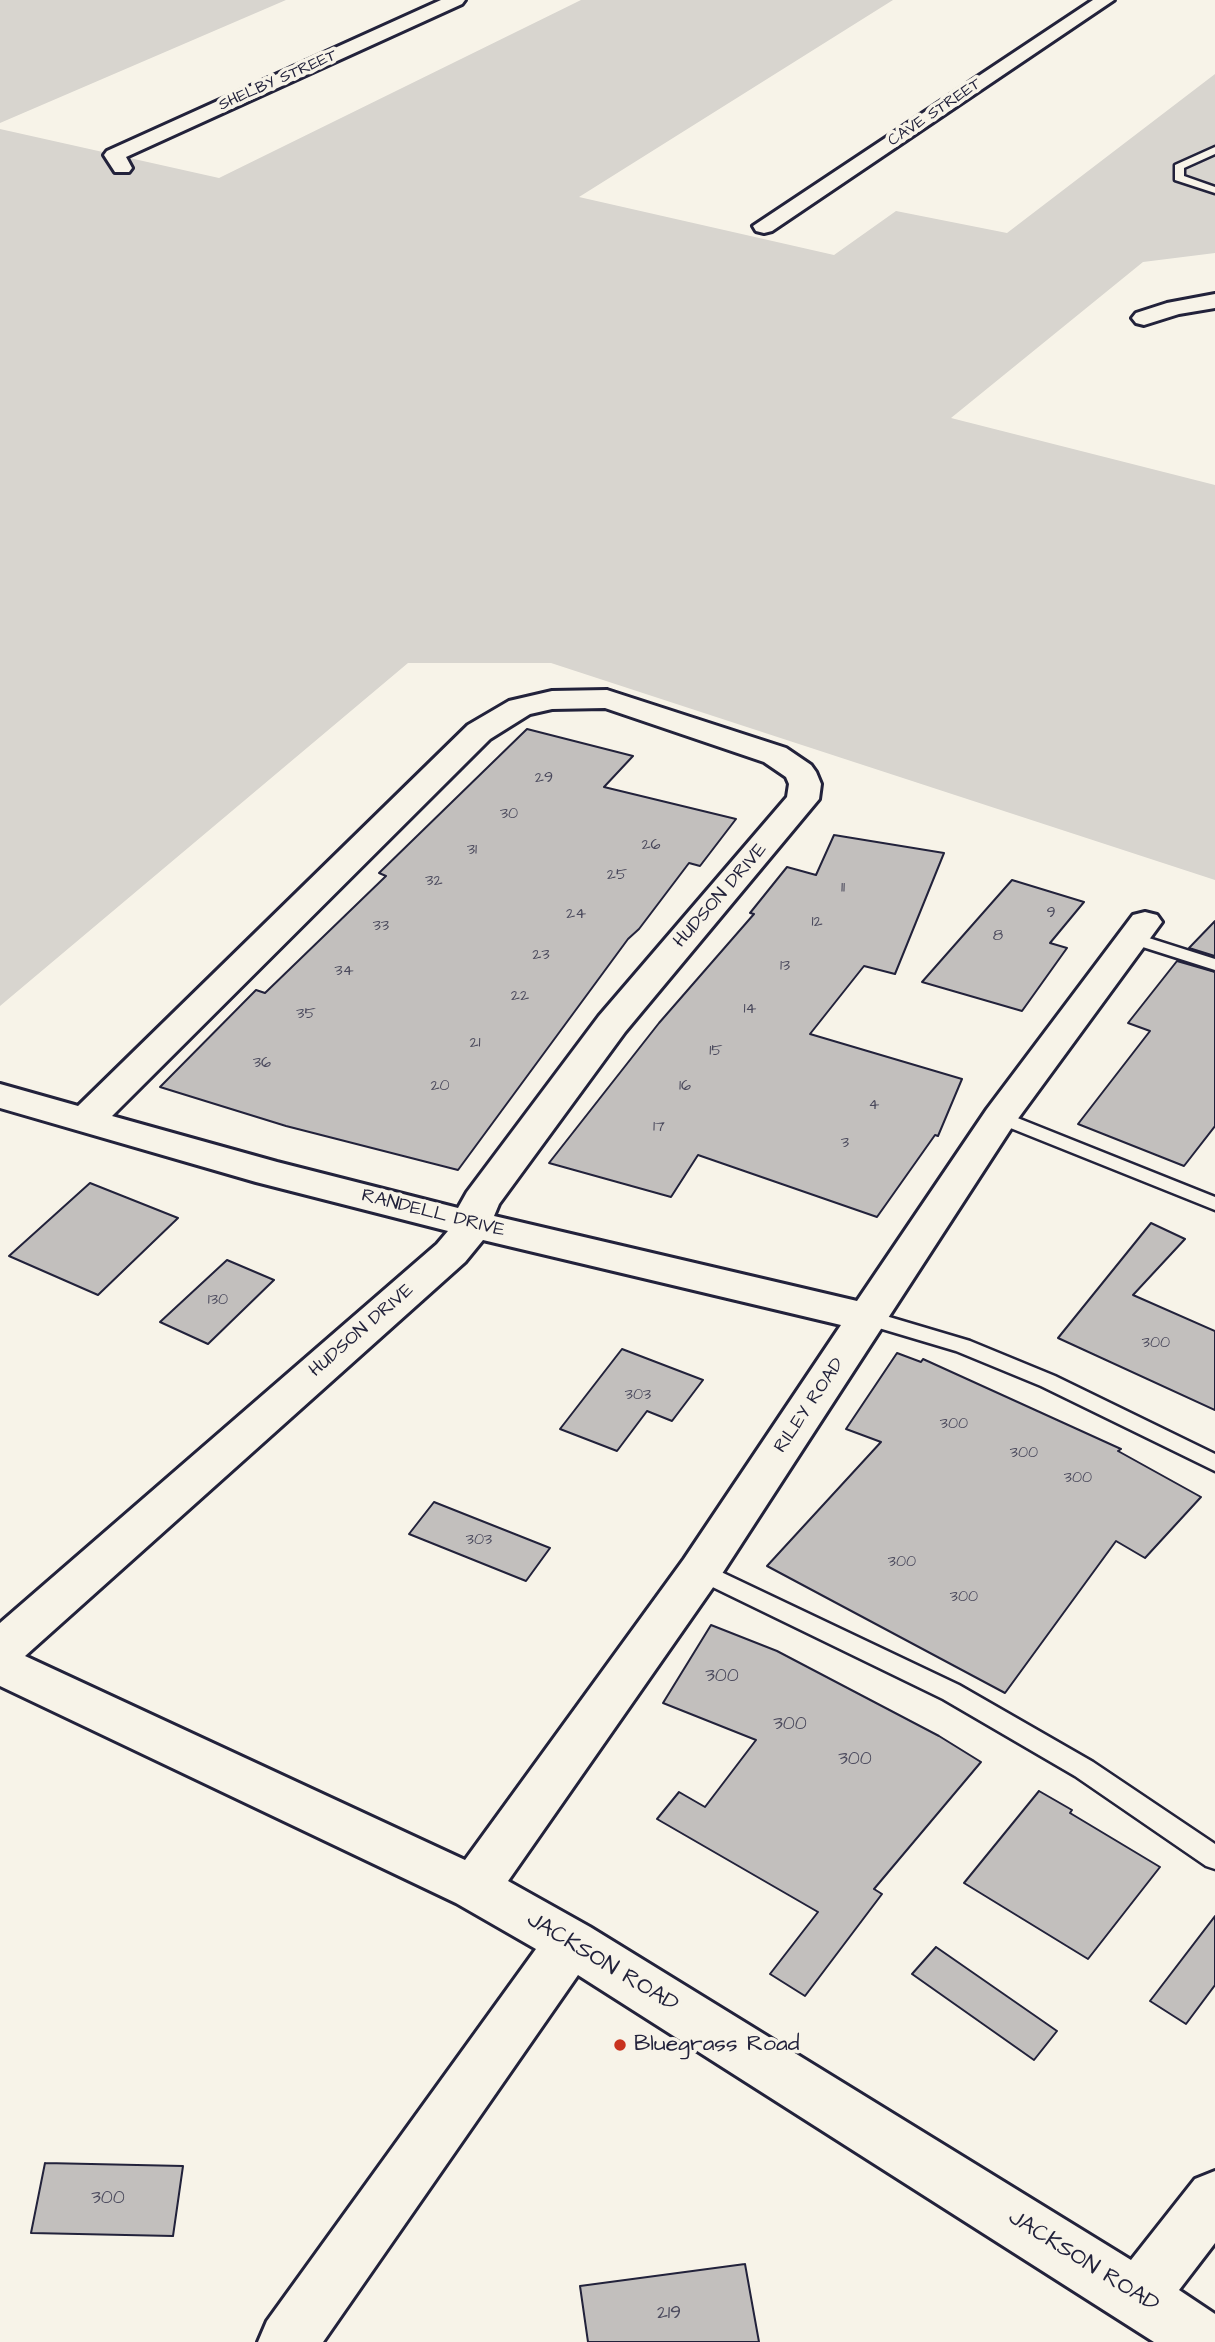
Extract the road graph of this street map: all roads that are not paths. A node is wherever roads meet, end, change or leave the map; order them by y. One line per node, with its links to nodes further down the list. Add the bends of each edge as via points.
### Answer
1 (456, 0): 4 (street, SHELBY STREET, via 114,155)
2 (1105, 0): 6 (street, CAVE STREET)
3 (1215, 150): 5 (lane, via 1179,167 1180,178)
4 (122, 168)
5 (1215, 190)
6 (764, 226)
7 (1215, 302): 8 (street)
8 (1144, 318)
9 (1139, 930): 10 (lane); 12 (street, RILEY ROAD)
10 (1215, 965)
11 (0, 1096): 13 (street, RANDELL DRIVE)
12 (1000, 1117): 14 (lane); 16 (street, RILEY ROAD)
13 (88, 1119): 15 (street, RANDELL DRIVE); 15 (street, HUDSON DRIVE, via 479,732 520,707 552,700 607,699 775,755 800,772 805,784 803,799 612,1024 481,1201)
14 (1215, 1204)
15 (471, 1224): 16 (street, RANDELL DRIVE); 19 (street, HUDSON DRIVE, via 451,1253)
16 (869, 1318): 17 (lane, via 963,1346 1048,1381); 18 (street, RILEY ROAD)
17 (1215, 1463)
18 (700, 1571): 21 (lane, via 951,1692 1084,1769); 22 (street, RILEY ROAD)
19 (0, 1650)
20 (0, 1665): 22 (street, JACKSON ROAD)
21 (1215, 1858)
22 (474, 1888): 23 (street, JACKSON ROAD)
23 (572, 1943): 25 (street, JACKSON ROAD); 26 (street)
24 (1215, 2198): 25 (street)
25 (1138, 2297): 27 (street, JACKSON ROAD)
26 (288, 2342)
27 (1206, 2342)

